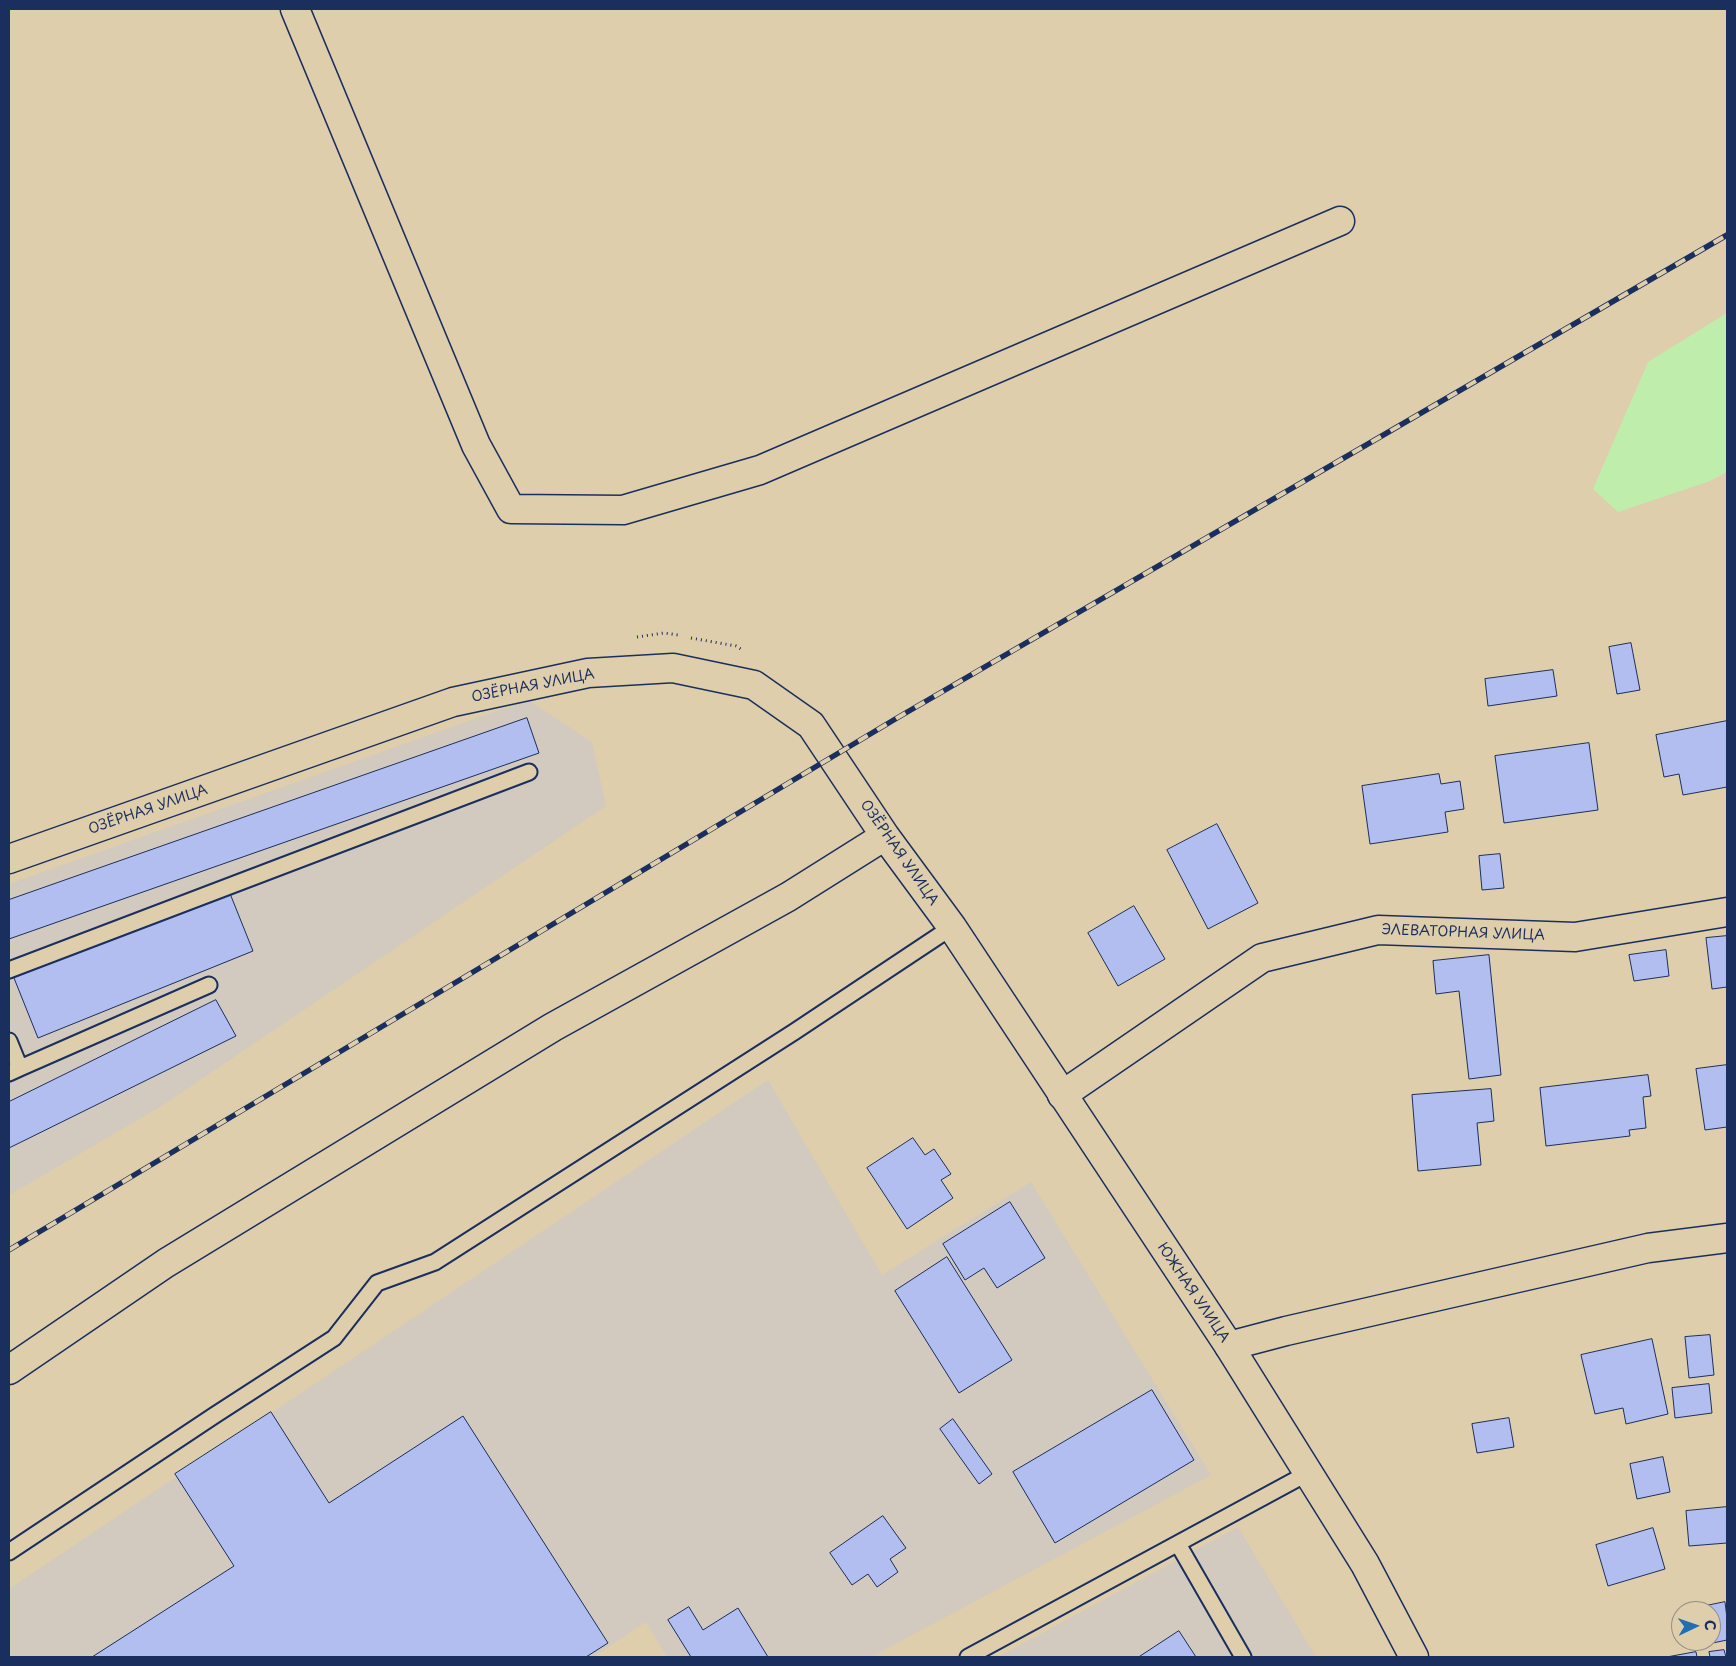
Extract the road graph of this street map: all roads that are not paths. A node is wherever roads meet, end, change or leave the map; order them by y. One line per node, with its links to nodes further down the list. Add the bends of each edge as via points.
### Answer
1 (295, 9): 2 (street, via 476,445 511,509 623,510 760,470)
2 (1340, 221)
3 (529, 772): 8 (lane)
4 (884, 836): 5 (street, ОЗЁРНАЯ УЛИЦА, via 811,725 754,685 673,668 588,673 453,702); 7 (street, ОЗЁРНАЯ УЛИЦА); 15 (street, via 788,897 552,1027 166,1263)
5 (9, 859)
6 (1727, 912): 12 (street, ЭЛЕВАТОРНАЯ УЛИЦА, via 1575,937 1378,930 1262,958)
7 (955, 932): 12 (street, ЮЖНАЯ УЛИЦА); 18 (lane, via 435,1262 377,1283 334,1338)
8 (9, 970)
9 (210, 985): 11 (lane)
10 (9, 1041): 11 (lane)
11 (14, 1070)
12 (1062, 1095): 14 (street, ЮЖНАЯ УЛИЦА)
13 (1727, 1238): 14 (street, via 1648,1248)
14 (1229, 1346): 16 (street, ЮЖНАЯ УЛИЦА)
15 (9, 1370)
16 (1308, 1473): 17 (lane); 21 (street, ЮЖНАЯ УЛИЦА, via 1365,1564)
17 (1178, 1544): 19 (lane); 20 (lane)
18 (9, 1552)
19 (973, 1656)
20 (1243, 1657)
21 (1414, 1657)

